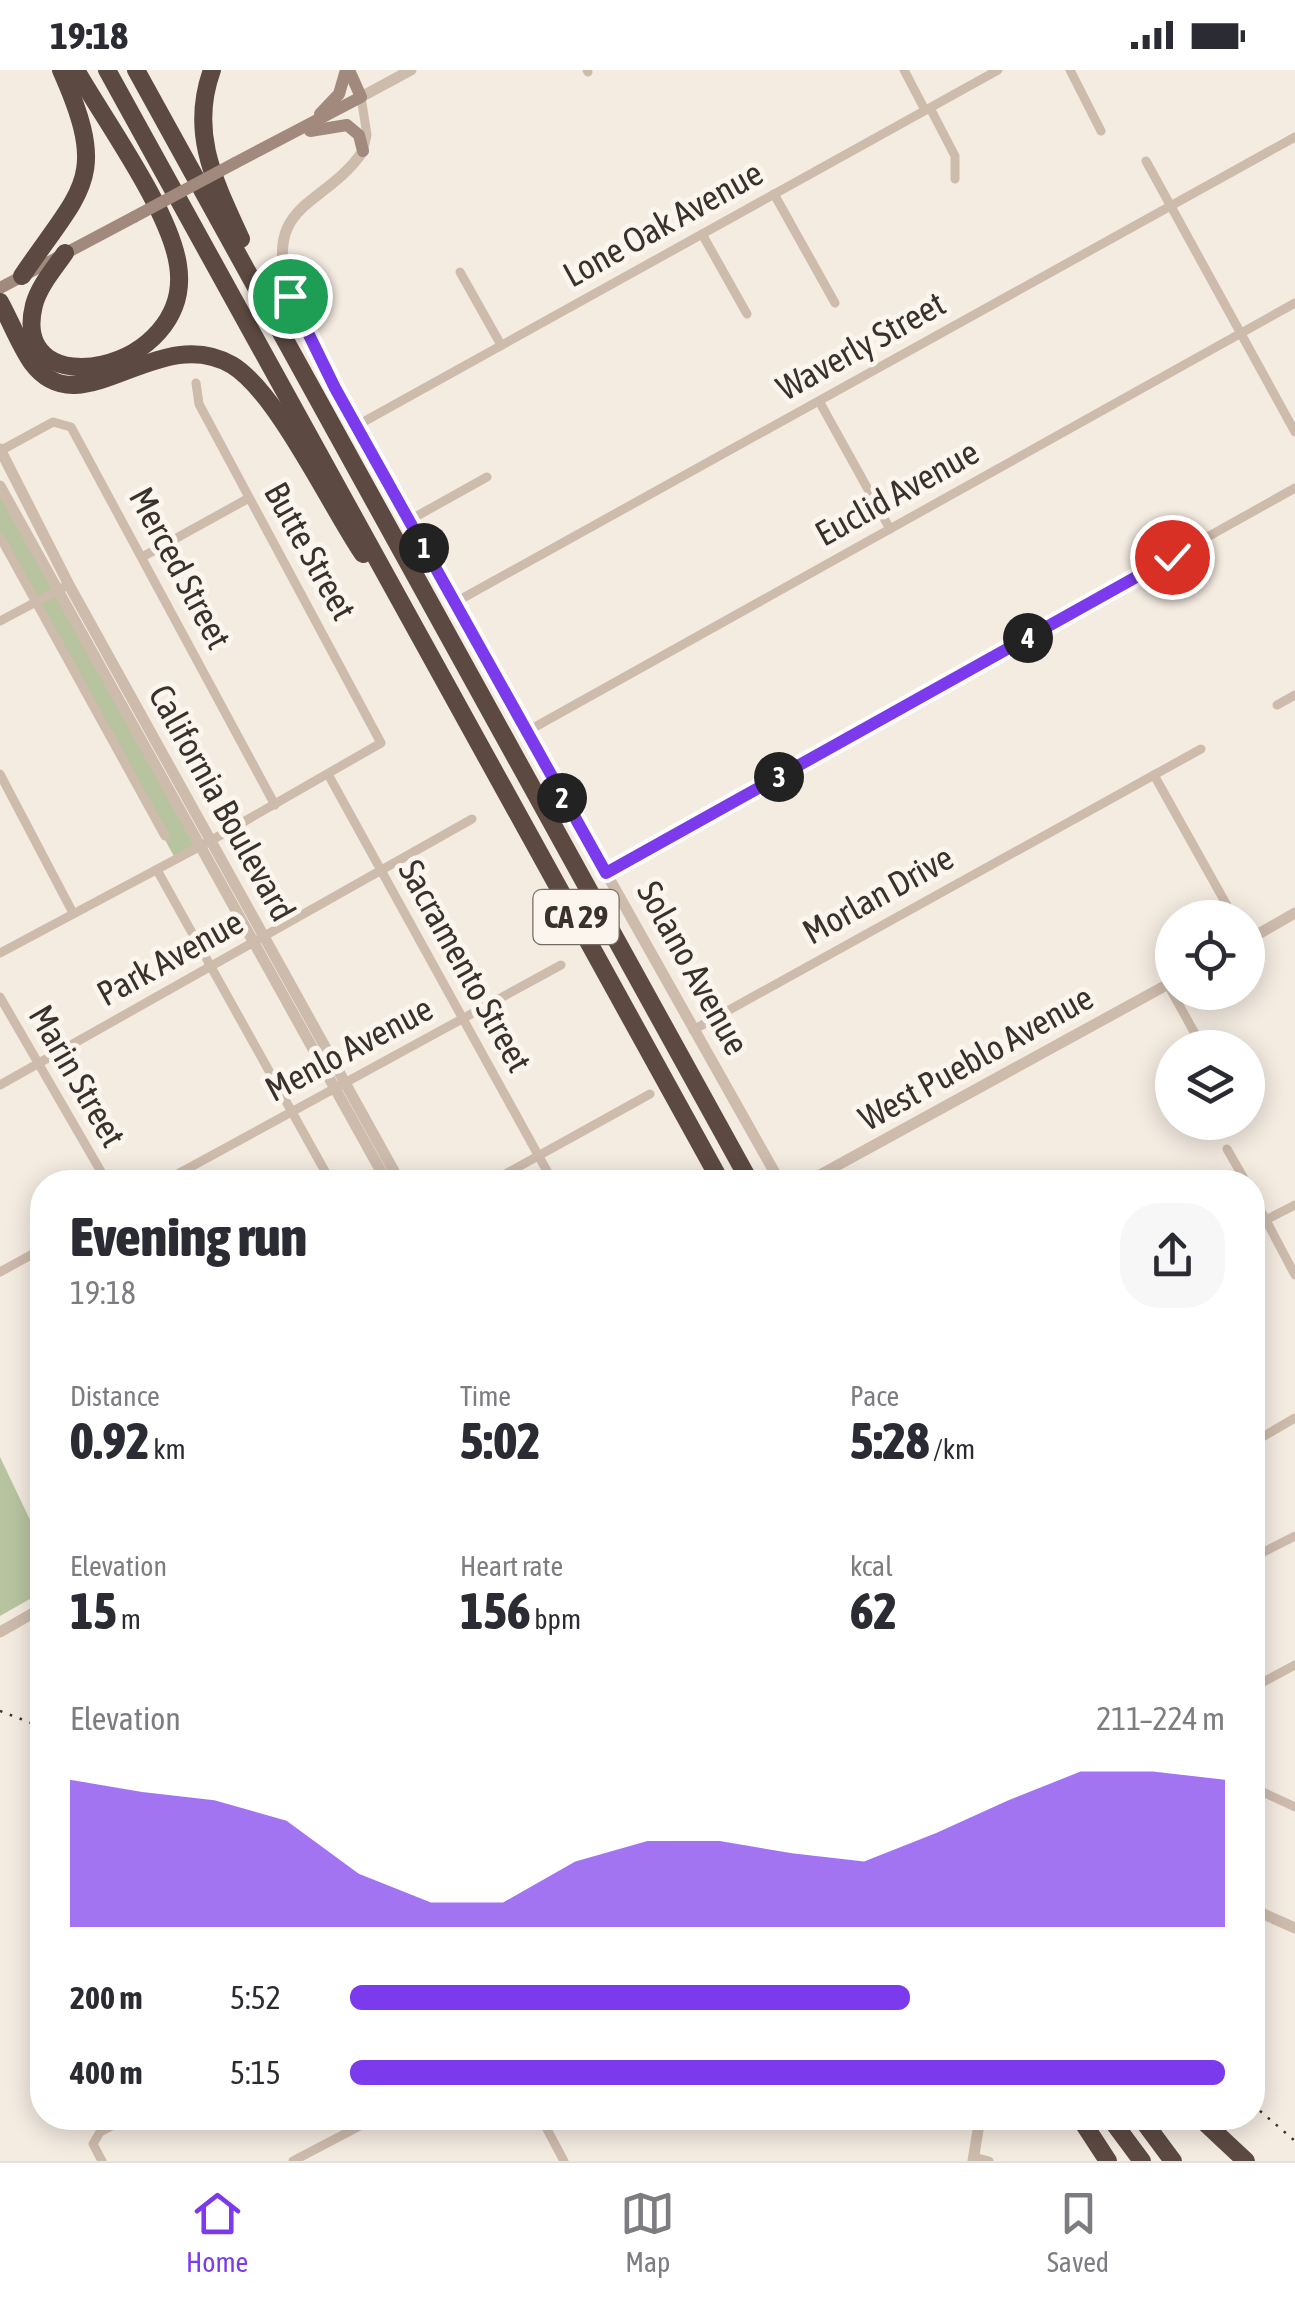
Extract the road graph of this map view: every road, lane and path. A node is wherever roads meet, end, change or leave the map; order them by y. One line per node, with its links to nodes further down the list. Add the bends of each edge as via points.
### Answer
1 (61, 70): 25 (highway, via 84,132 86,179 78,202)
2 (76, 70): 23 (highway, via 168,230 180,271 172,313 140,348 105,367 87,371 51,358 39,345 33,307)
3 (107, 70): 53 (highway, CA 29)
4 (136, 70): 37 (highway, CA 29)
5 (212, 70): 37 (highway, via 201,115 207,161)
6 (348, 70): 11 (main road); 13 (main road, via 339,94)
7 (411, 70): 11 (street)
8 (904, 70): 12 (street)
9 (998, 70): 12 (street, Lone Oak Avenue)
10 (1070, 70): 14 (street)
11 (361, 98): 13 (main road); 17 (street, via 368,135)
12 (928, 109): 19 (street, via 955,156); 20 (street, Lone Oak Avenue)
13 (306, 126): 16 (main road)
14 (1101, 131)
15 (1295, 137): 21 (street, Waverly Street)
16 (261, 150): 17 (main road, via 338,124 354,129); 23 (main road, bridge)
17 (363, 151): 38 (street, Solano Avenue, via 294,216 282,256 290,296)
18 (1146, 161): 21 (street)
19 (955, 179)
20 (774, 194): 22 (street, Lone Oak Avenue); 29 (street)
21 (1168, 205): 32 (street); 36 (street, Waverly Street)
22 (702, 234): 30 (street); 34 (street, Lone Oak Avenue)
23 (65, 253): 25 (main road)
24 (460, 272): 34 (street)
25 (22, 276): 26 (main road)
26 (0, 288)
27 (0, 302): 33 (highway)
28 (1295, 302): 32 (street, Euclid Avenue)
29 (836, 303)
30 (746, 314)
31 (0, 324): 33 (highway)
32 (1238, 334): 39 (street); 46 (street, Euclid Avenue)
33 (18, 338): 53 (highway, via 34,365 68,384 112,379 168,354 190,352 232,365 264,398)
34 (501, 345): 38 (street, Lone Oak Avenue)
35 (196, 383): 44 (street, Butte Street, via 199,404)
36 (819, 401): 46 (street); 51 (street, Waverly Street)
37 (322, 406): 95 (highway, CA 29)
38 (356, 426): 45 (street, Solano Avenue)
39 (1295, 432)
40 (0, 450): 48 (street, Merced Street, via 54,422 71,427); 49 (street, California Boulevard)
41 (487, 477): 45 (street)
42 (0, 486): 49 (street, California Boulevard)
43 (1295, 488): 67 (street)
44 (249, 498): 48 (street); 60 (street, Butte Street, via 381,743)
45 (408, 521): 51 (street, Solano Avenue)
46 (890, 529): 56 (street, Euclid Avenue)
47 (0, 537): 50 (street)
48 (144, 556): 61 (street, Merced Street)
49 (64, 587): 50 (street); 64 (street, California Boulevard)
50 (36, 602): 52 (street); 63 (street)
51 (454, 603): 56 (street, Solano Avenue)
52 (0, 621)
53 (429, 651): 94 (highway, CA 29)
54 (1295, 695): 55 (street)
55 (1276, 706)
56 (526, 732): 67 (street, Solano Avenue)
57 (1202, 749): 59 (street, Morlan Drive)
58 (0, 774): 69 (street)
59 (1154, 775): 68 (street); 79 (street, Morlan Drive)
60 (329, 776): 61 (street); 66 (street, Sacramento Street)
61 (275, 805): 64 (street)
62 (472, 820): 66 (street, Park Avenue)
63 (165, 836)
64 (207, 843): 65 (street); 72 (street, California Boulevard)
65 (156, 870): 69 (street); 74 (street)
66 (382, 872): 72 (street, Park Avenue); 78 (street, Sacramento Street)
67 (606, 873): 79 (street, Solano Avenue)
68 (1224, 900)
69 (74, 913): 73 (street)
70 (1295, 913): 71 (street)
71 (1265, 930)
72 (259, 940): 74 (street, Park Avenue); 81 (street, California Boulevard)
73 (0, 952)
74 (209, 966): 80 (street, Park Avenue); 84 (street)
75 (561, 966): 78 (street, Menlo Avenue)
76 (1155, 992): 97 (street, West Pueblo Avenue)
77 (0, 997): 80 (street, Marin Street)
78 (461, 1020): 81 (street, Menlo Avenue); 86 (street, Sacramento Street)
79 (693, 1030): 96 (street, Solano Avenue)
80 (42, 1062): 82 (street, Park Avenue); 87 (street, Marin Street)
81 (339, 1083): 84 (street, Menlo Avenue); 90 (street, California Boulevard); 91 (street, California Boulevard)
82 (0, 1085)
83 (650, 1094): 86 (street)
84 (291, 1111): 88 (street, Menlo Avenue); 89 (street)
85 (1228, 1149): 98 (street)
86 (538, 1157): 92 (street); 93 (street, Sacramento Street)
87 (100, 1170)
88 (185, 1170)
89 (324, 1170)
90 (381, 1170)
91 (393, 1170)
92 (514, 1170)
93 (546, 1170)
94 (714, 1170)
95 (743, 1170)
96 (773, 1170)
97 (829, 1170)
98 (1239, 1170)
99 (1295, 1205): 101 (street)
100 (1265, 1217): 101 (street)
101 (1267, 1220): 104 (street)
102 (30, 1256): 103 (street)
103 (0, 1272)
104 (1295, 1275)
105 (1295, 1418): 106 (street)
106 (1265, 1435)
107 (1295, 1536): 108 (street)
108 (1265, 1551)
109 (30, 1617): 110 (street)
110 (0, 1632)
111 (1295, 1665): 112 (street)
112 (1265, 1681)
113 (1265, 1793): 114 (street)
114 (1295, 1807)
115 (1265, 1915): 116 (street)
116 (1295, 1928)
117 (104, 2130): 126 (street, via 94,2144)
118 (352, 2130): 127 (street)
119 (548, 2130): 128 (street)
120 (978, 2130): 125 (street)
121 (1088, 2130): 130 (highway)
122 (1119, 2130): 131 (highway)
123 (1149, 2130): 132 (highway)
124 (1213, 2130): 133 (highway)
125 (974, 2159): 129 (street)
126 (102, 2161)
127 (293, 2161)
128 (565, 2161)
129 (989, 2161)
130 (1108, 2161)
131 (1142, 2161)
132 (1174, 2161)
133 (1246, 2161)

